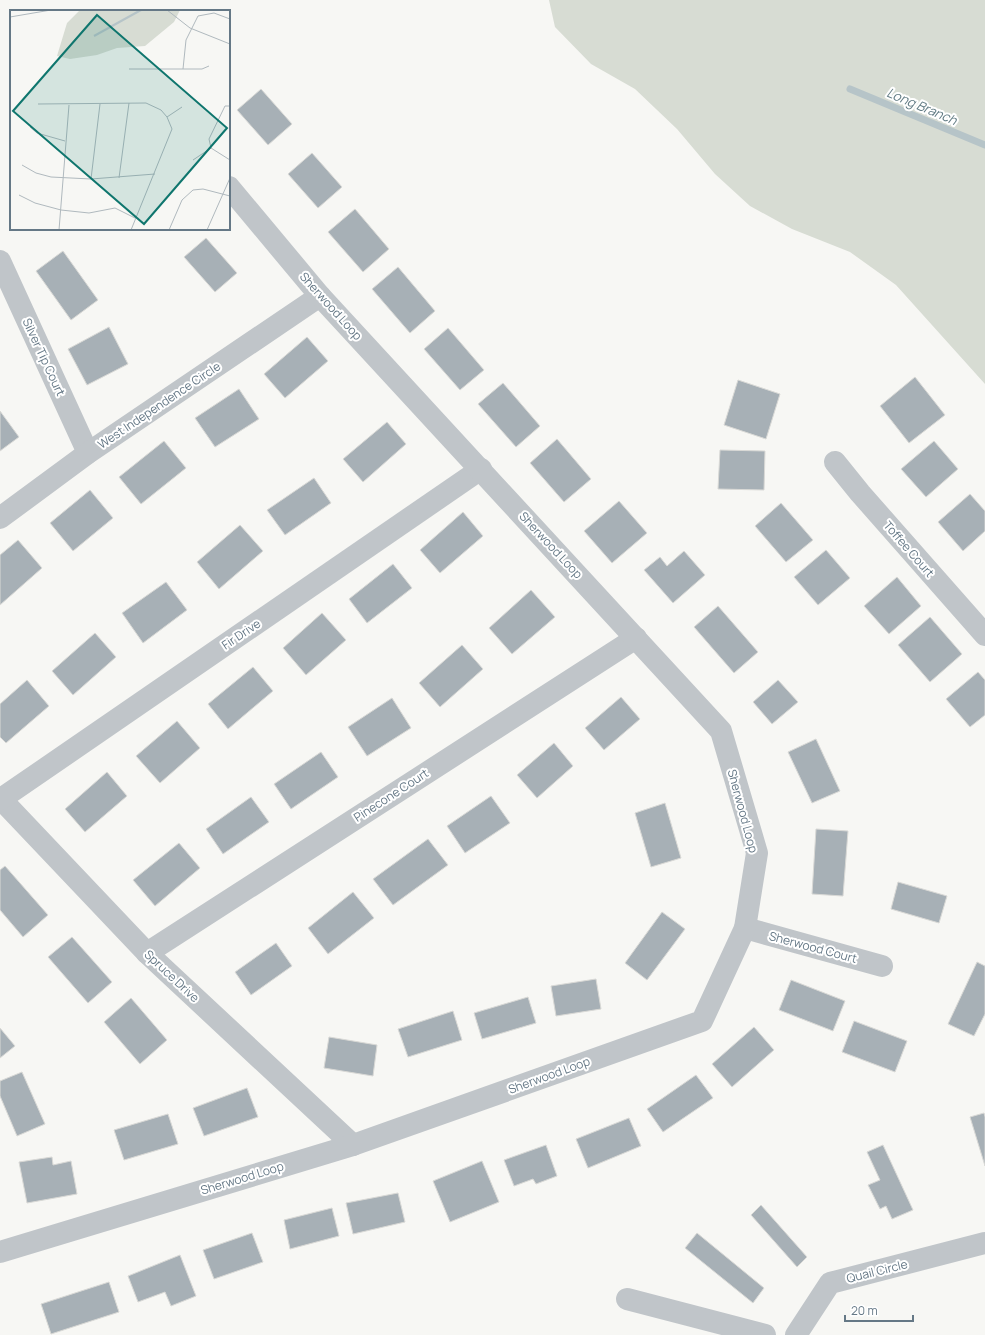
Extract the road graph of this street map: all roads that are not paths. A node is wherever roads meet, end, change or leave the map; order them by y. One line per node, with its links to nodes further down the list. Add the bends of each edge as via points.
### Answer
1 (230, 188): 3 (street, Sherwood Loop)
2 (0, 261): 4 (street, Silver Tip Court)
3 (320, 296): 4 (street, West Independence Circle); 6 (street, Sherwood Loop)
4 (88, 453): 7 (street, West Independence Circle)
5 (834, 462): 8 (street, Toffee Court)
6 (481, 469): 9 (street, Sherwood Loop); 10 (street, Fir Drive)
7 (0, 518)
8 (985, 635)
9 (636, 638): 11 (street, Sherwood Loop, via 721,731 757,853); 12 (street, Pinecone Court)
10 (0, 798): 12 (street, Spruce Drive)
11 (744, 928): 13 (street, Sherwood Court); 14 (street, Sherwood Loop, via 702,1021)
12 (147, 953): 14 (street, Spruce Drive)
13 (882, 966)
14 (353, 1145): 16 (street, Sherwood Loop)
15 (985, 1243): 19 (street, Quail Circle, via 830,1283)
16 (0, 1252)
17 (627, 1299): 18 (street)
18 (765, 1335)
19 (796, 1335)

